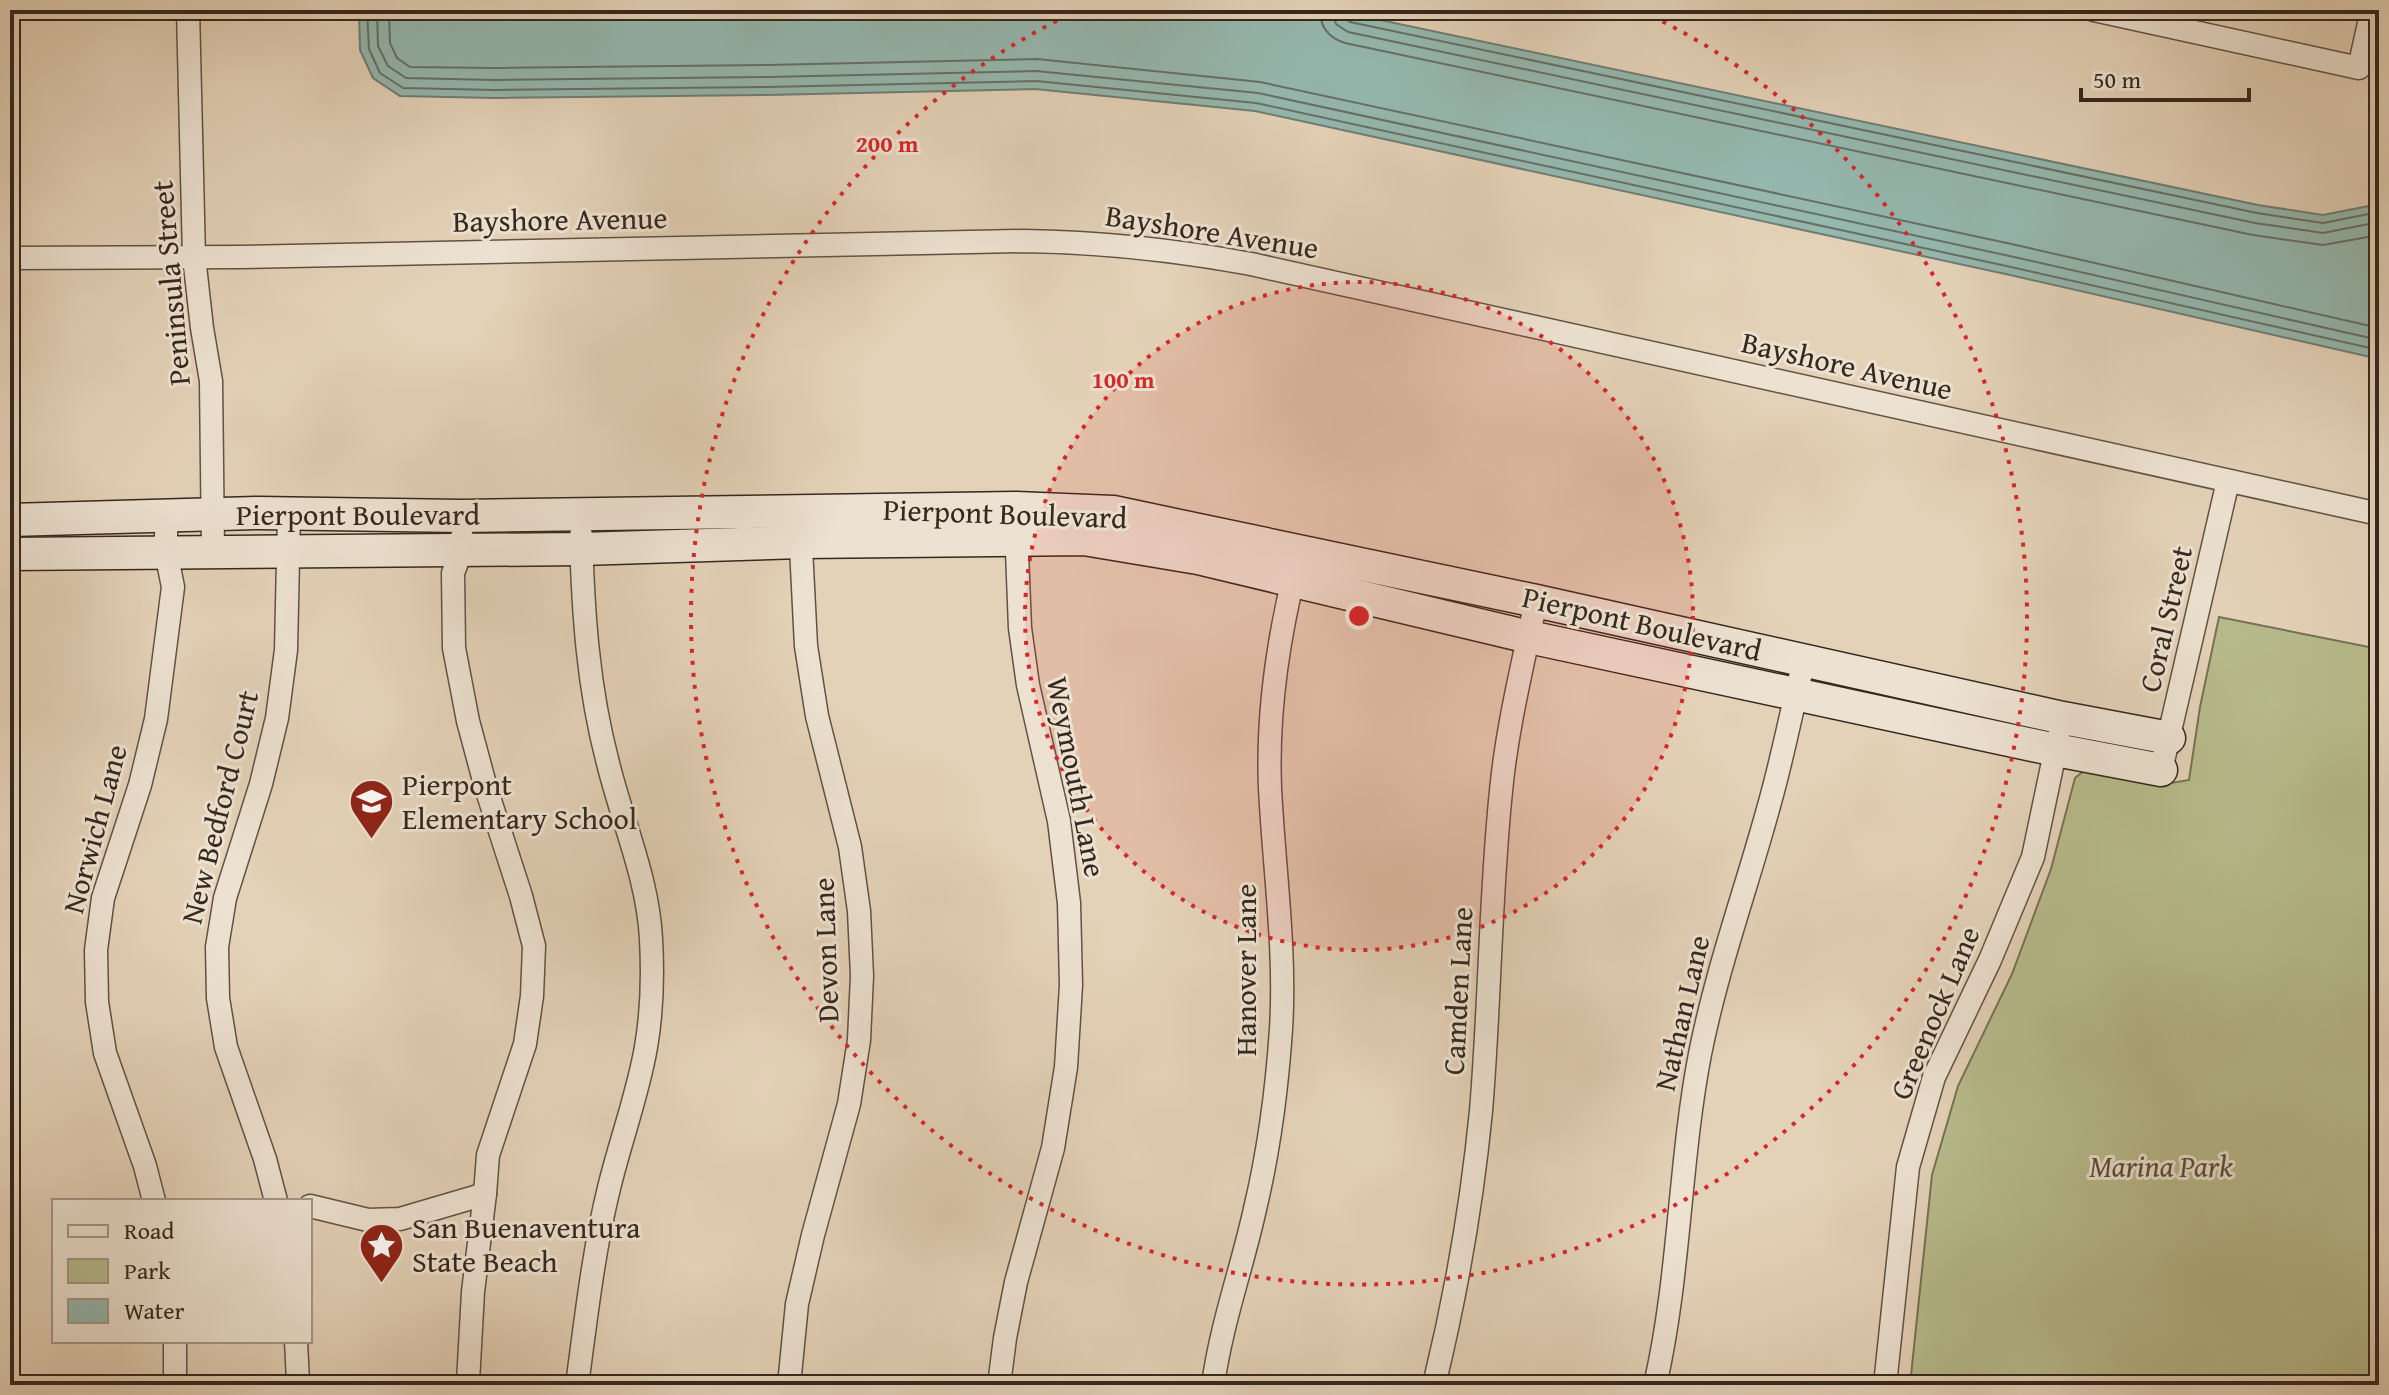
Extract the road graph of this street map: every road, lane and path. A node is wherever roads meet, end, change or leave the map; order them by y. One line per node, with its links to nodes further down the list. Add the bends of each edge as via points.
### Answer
1 (188, 10): 4 (street, Peninsula Street)
2 (2094, 10): 3 (street, via 2359,68)
3 (2372, 10)
4 (194, 257): 5 (street, Bayshore Avenue); 6 (street, Bayshore Avenue, via 1023,241 1129,245 1251,264); 11 (street, Peninsula Street, via 211,381)
5 (10, 258)
6 (2228, 481): 9 (street, Bayshore Avenue); 28 (street, Coral Street)
7 (289, 514): 11 (street, Pierpont Boulevard); 12 (street, Pierpont Boulevard); 18 (street, New Bedford Court)
8 (581, 514): 12 (street, Pierpont Boulevard); 15 (street, Pierpont Boulevard); 17 (street)
9 (2379, 514)
10 (166, 515): 11 (street, Pierpont Boulevard); 13 (street, Pierpont Boulevard); 20 (street, Norwich Lane)
11 (213, 515): 19 (street, Peninsula Street)
12 (462, 516): 16 (street)
13 (10, 520)
14 (1016, 524): 15 (street, Pierpont Boulevard); 22 (street, Pierpont Boulevard, via 1113,512); 42 (street, Weymouth Lane, via 1020,628 1059,821 1071,985 1066,1067 1053,1148 1016,1282)
15 (800, 526): 17 (street, Pierpont Boulevard); 41 (street, Devon Lane, via 806,646 817,716 850,847 862,976 849,1104 797,1304)
16 (462, 549): 17 (street, Pierpont Boulevard); 18 (street, Pierpont Boulevard); 31 (street, via 453,573 454,648 468,721 534,946 525,1044 488,1155)
17 (581, 549): 40 (street, via 594,703 642,879 651,935 652,992 646,1049 608,1190 591,1278)
18 (289, 550): 19 (street, Pierpont Boulevard); 33 (street, New Bedford Court, via 286,650 277,718 225,898 217,947 226,1047)
19 (213, 551): 20 (street, Pierpont Boulevard)
20 (166, 552): 21 (street, Pierpont Boulevard); 32 (street, Norwich Lane, via 173,587 156,719 103,898 96,950 105,1053)
21 (10, 554)
22 (1296, 565): 23 (street, Pierpont Boulevard); 24 (street, Pierpont Boulevard); 43 (street, Hanover Lane, via 1270,728 1282,936 1272,1118)
23 (1536, 601): 24 (street, Camden Lane); 25 (street, Pierpont Boulevard)
24 (1529, 637): 26 (street, Pierpont Boulevard); 44 (street, Camden Lane, via 1501,791 1468,1216)
25 (1804, 661): 26 (street, Nathan Lane); 27 (street, Pierpont Boulevard)
26 (1796, 695): 29 (street, Pierpont Boulevard); 45 (street, Nathan Lane, via 1700,1052)
27 (2063, 718): 28 (street, Pierpont Boulevard); 29 (street, Greenock Lane)
28 (2169, 738): 30 (street, Coral Street)
29 (2056, 750): 30 (street, Pierpont Boulevard); 46 (street, Greenock Lane, via 2033,857 1934,1077 1908,1167)
30 (2161, 770)
31 (485, 1194): 34 (street, via 400,1219 368,1220); 38 (street)
32 (153, 1199)
33 (282, 1199)
34 (312, 1206)
35 (175, 1343): 39 (street)
36 (296, 1343): 37 (street)
37 (298, 1382)
38 (468, 1382)
39 (175, 1383)
40 (577, 1385)
41 (789, 1385)
42 (999, 1385)
43 (1213, 1385)
44 (1434, 1385)
45 (1655, 1385)
46 (1885, 1385)

